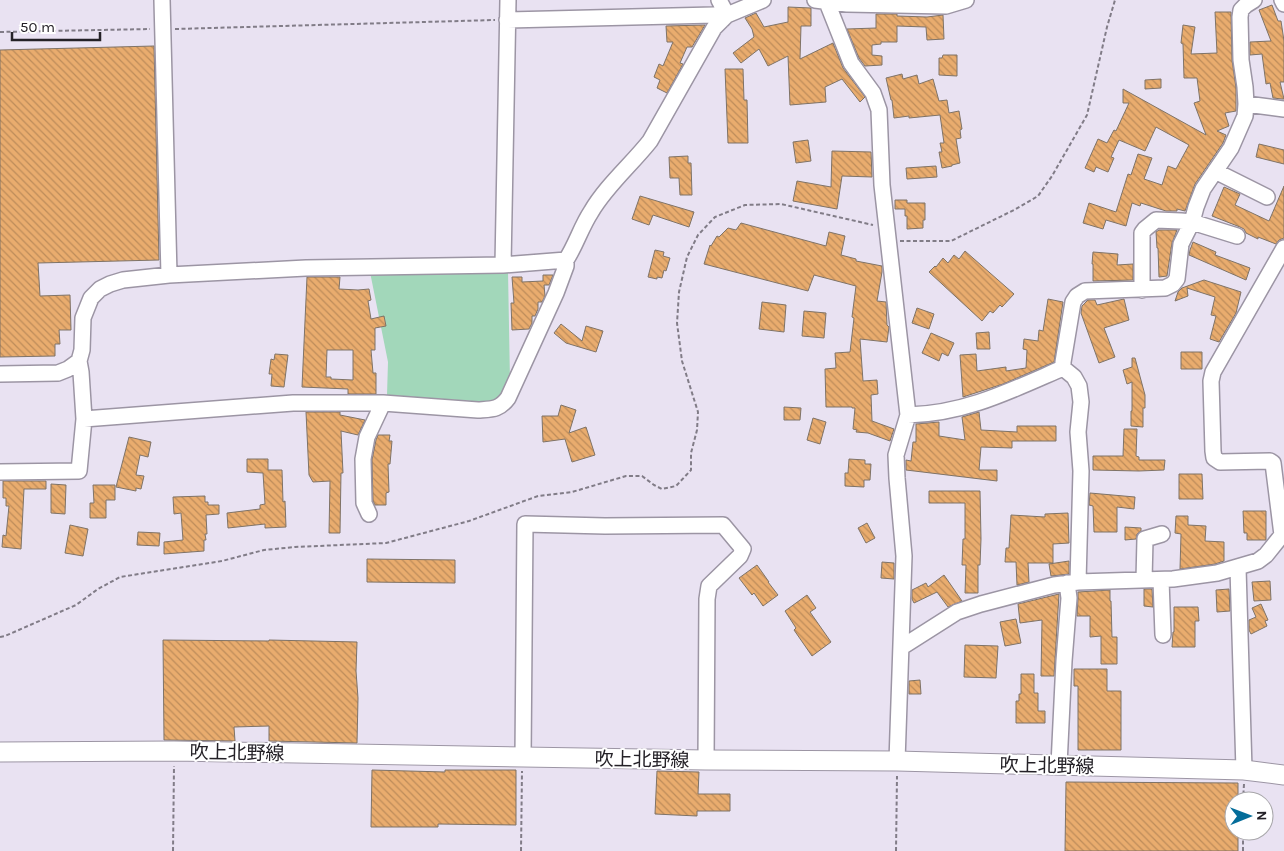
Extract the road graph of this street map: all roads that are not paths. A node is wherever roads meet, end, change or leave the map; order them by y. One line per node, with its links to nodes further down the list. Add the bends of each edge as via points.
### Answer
1 (162, 0): 21 (street)
2 (508, 0): 11 (street)
3 (719, 0): 10 (street)
4 (763, 0): 10 (street)
5 (823, 0): 6 (street, via 847,4 946,6); 27 (street, via 851,63 873,93 879,110 882,185)
6 (966, 0)
7 (1254, 0): 12 (street, via 1242,10 1240,17)
8 (1282, 0): 9 (street)
9 (1284, 4)
10 (725, 17): 11 (street); 19 (street, via 714,28 650,141 590,212)
11 (507, 20): 20 (street)
12 (1246, 104): 13 (street); 14 (street, via 1245,116 1231,148)
13 (1284, 109)
14 (1215, 171): 15 (street); 16 (street, via 1203,189)
15 (1267, 197)
16 (1192, 222): 17 (street); 22 (street, via 1181,244 1177,279 1165,288); 22 (street, via 1156,220 1142,233)
17 (1237, 236)
18 (1284, 248): 32 (street, via 1211,381 1214,458 1220,462 1273,463)
19 (566, 260): 20 (street); 26 (street, via 556,293 503,405 478,410)
20 (503, 265): 21 (street, via 306,268)
21 (169, 275): 23 (street, via 123,280 100,289 91,298 82,318)
22 (1142, 290): 24 (street, via 1085,292 1077,296 1069,316)
23 (79, 361): 25 (street, via 58,373); 28 (street)
24 (1063, 368): 27 (street, via 988,400 946,412); 36 (street, via 1079,386 1081,402 1078,432 1082,471)
25 (0, 374)
26 (383, 403): 28 (street, via 292,403); 30 (street, via 367,437 364,459 364,503)
27 (908, 416): 38 (street, via 896,455 904,556)
28 (84, 419): 29 (street, via 79,471)
29 (0, 472)
30 (369, 514)
31 (1162, 534): 34 (street, via 1145,539)
32 (1283, 535): 33 (street, via 1258,562)
33 (1238, 568): 35 (street); 44 (street)
34 (1144, 580): 35 (street); 36 (street)
35 (1161, 580): 37 (street)
36 (1072, 583): 38 (street, via 957,612); 43 (street)
37 (1163, 635)
38 (902, 647): 42 (street)
39 (0, 752): 40 (main road, 吹上北野線, via 174,751)
40 (522, 757): 41 (main road, 吹上北野線); 41 (street, via 525,524 723,525 743,549 740,556 709,586)
41 (706, 760): 42 (main road, 吹上北野線)
42 (897, 761): 43 (main road, 吹上北野線)
43 (1059, 765): 44 (main road, 吹上北野線)
44 (1244, 770): 45 (main road, 吹上北野線)
45 (1284, 775)

